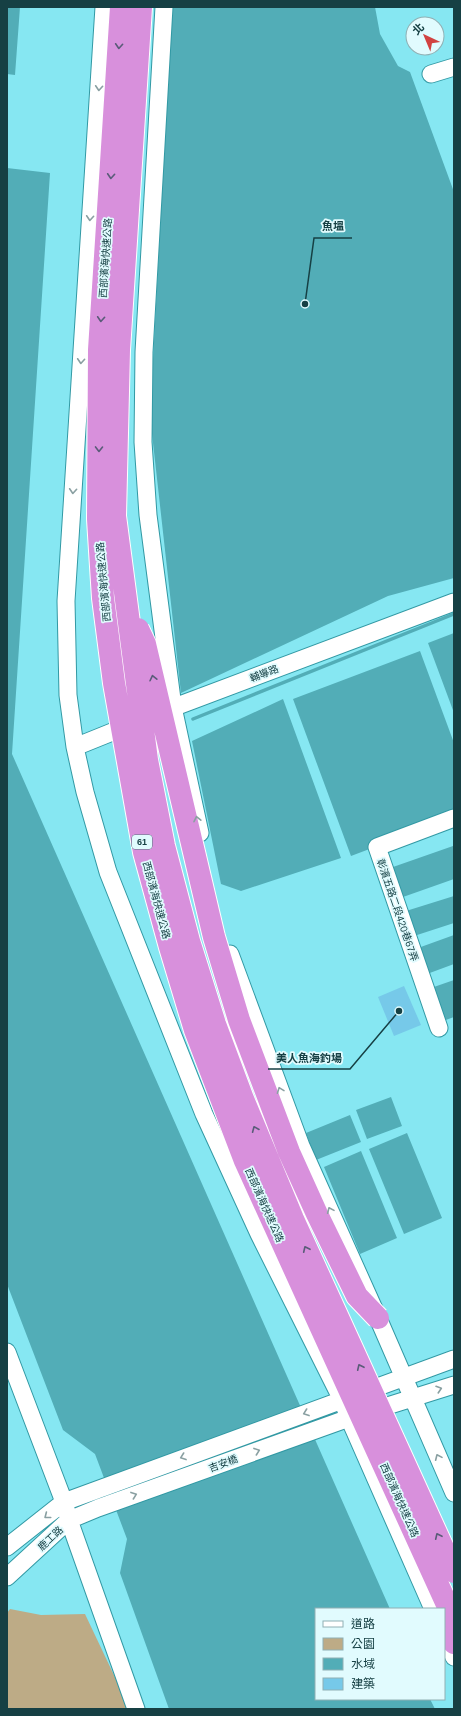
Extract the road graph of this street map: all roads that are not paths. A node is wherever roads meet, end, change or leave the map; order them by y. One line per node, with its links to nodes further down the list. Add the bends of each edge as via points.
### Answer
1 (104, 7): 11 (street, one-way to 11, via 66,601 68,694)
2 (121, 7): 7 (highway, 西部濱海快速公路 / 61, one-way to 7, bridge, via 99,350 98,519)
3 (141, 7): 8 (highway, 西部濱海快速公路 / 61, bridge, via 119,350 115,500)
4 (164, 7): 10 (street, via 144,352 143,442 148,515)
5 (454, 67): 6 (street)
6 (431, 74)
7 (103, 598): 15 (highway, via 96,636 99,683 133,853 187,1034 240,1169 302,1295); 32 (highway, 西部濱海快速公路 / 61, bridge, via 114,683 144,852 195,1030 245,1161)
8 (126, 602): 14 (highway, one-way to 8, bridge, via 357,1296 317,1214 289,1152 239,1020 214,937 145,644); 29 (highway, 西部濱海快速公路 / 61, one-way to 8, bridge, via 292,1219 215,1024 189,941 164,846 147,760)
9 (454, 602): 10 (street, 輔導路)
10 (173, 707): 11 (street, 輔導路); 14 (street, one-way to 10, via 301,1146 223,934)
11 (75, 748): 15 (street, via 108,872 204,1114 259,1234)
12 (454, 818): 13 (street, 彰濱五路二段420巷67弄, via 377,847)
13 (439, 1028)
14 (378, 1318): 18 (street)
15 (315, 1343): 21 (street)
16 (7, 1352): 25 (street)
17 (454, 1359): 18 (street, 吉安橋)
18 (403, 1378): 20 (street); 21 (street, 吉安橋)
19 (454, 1384): 20 (street, 吉安橋, one-way to 19)
20 (412, 1398): 22 (street, 吉安橋); 24 (street, one-way to 20)
21 (342, 1400): 22 (street); 23 (street, 吉安橋, one-way to 23)
22 (349, 1418): 26 (street, 吉安橋, one-way to 22); 31 (street)
23 (93, 1490): 25 (street, 鹿工路)
24 (454, 1493)
25 (64, 1502): 27 (street); 28 (street, 鹿工路, one-way to 28)
26 (98, 1508): 27 (street, 鹿工路)
27 (69, 1520): 30 (street, 鹿工路); 37 (street)
28 (7, 1548)
29 (454, 1572)
30 (7, 1577)
31 (433, 1608)
32 (454, 1620)
33 (445, 1631): 35 (highway)
34 (445, 1636): 36 (street)
35 (454, 1643)
36 (454, 1656)
37 (136, 1709)

